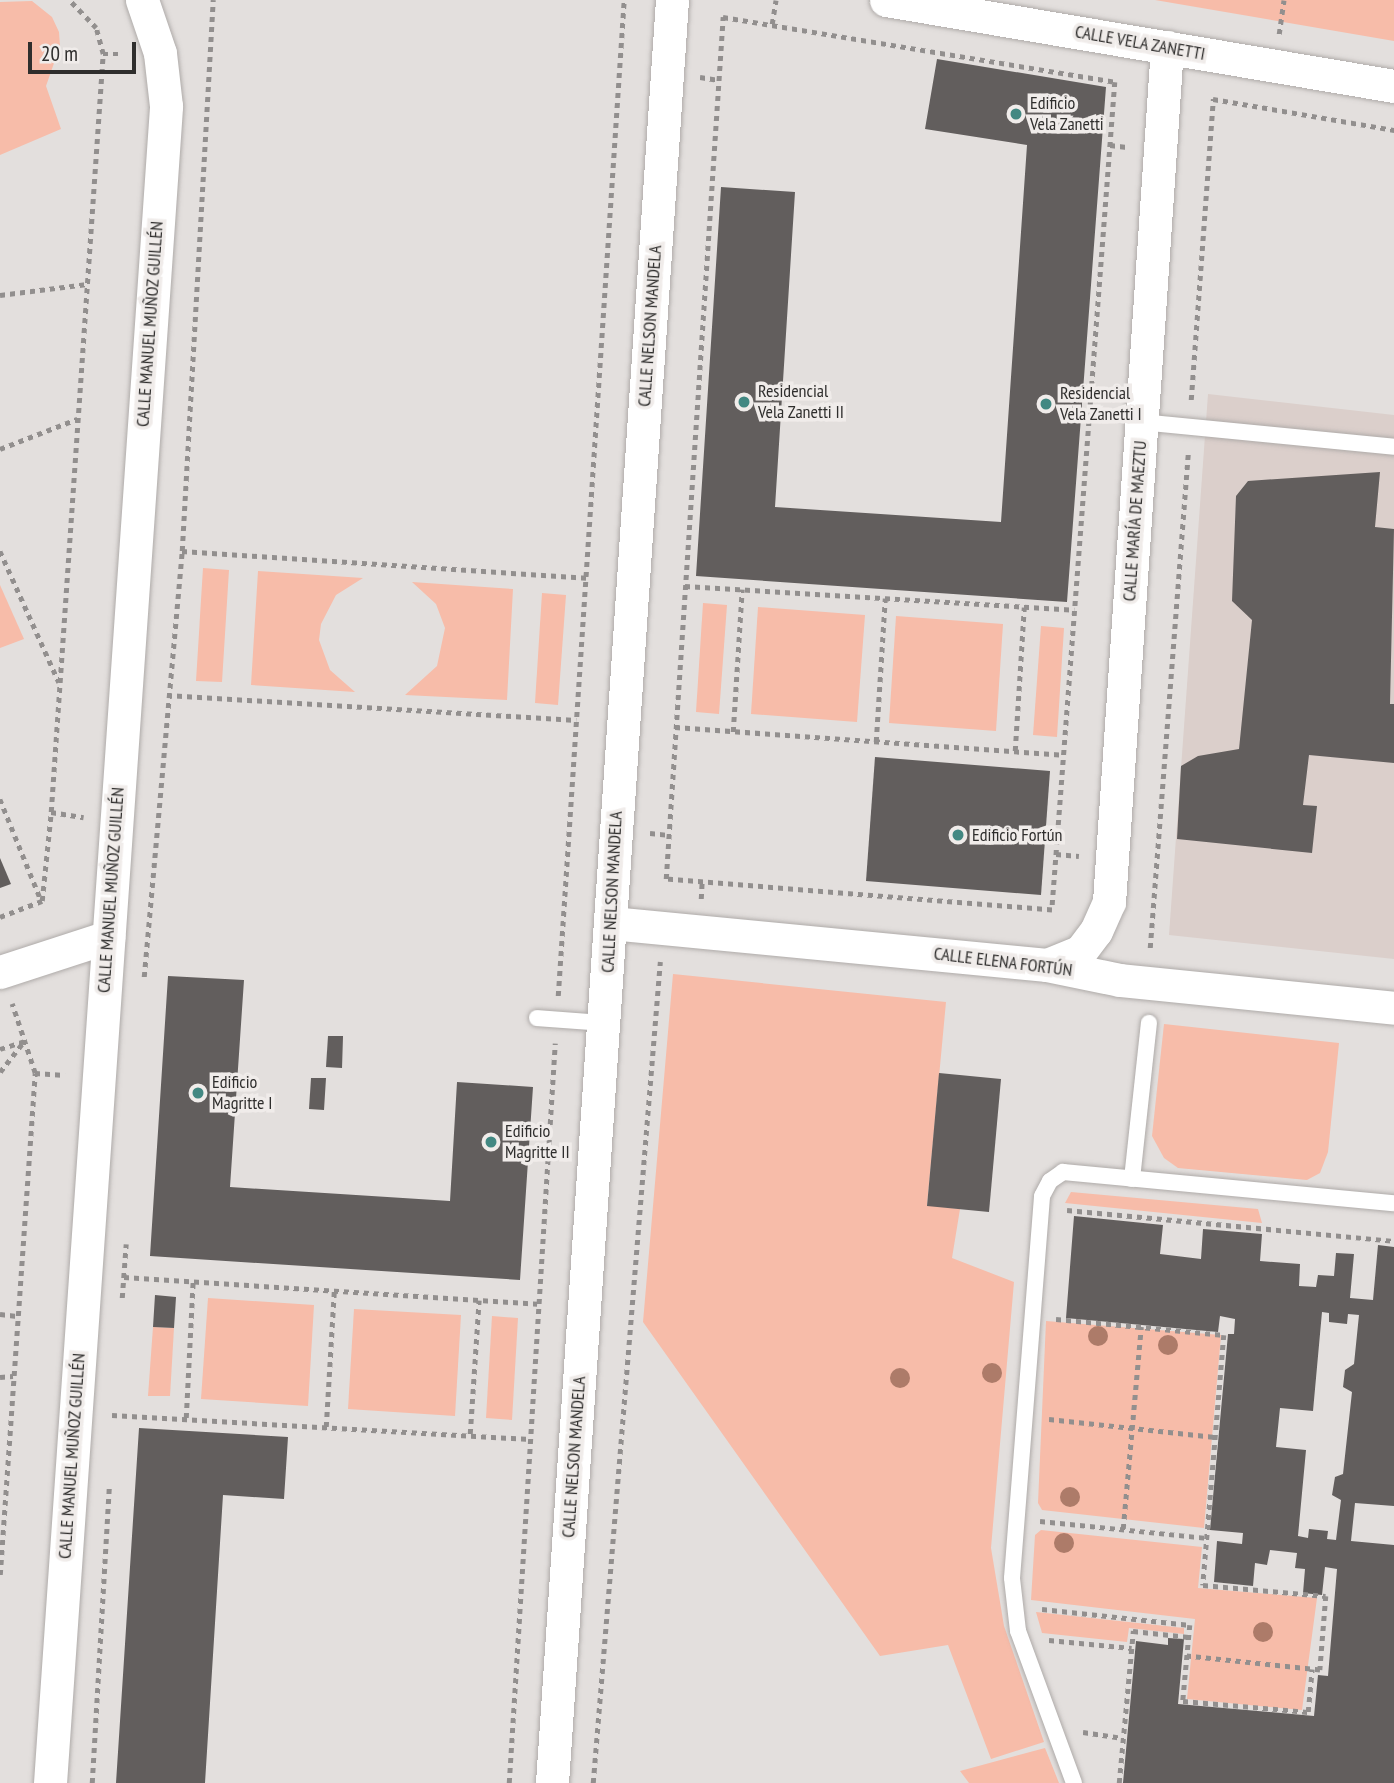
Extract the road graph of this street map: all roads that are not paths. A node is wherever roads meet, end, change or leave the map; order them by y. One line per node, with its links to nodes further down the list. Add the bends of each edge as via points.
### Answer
1 (142, 0): 9 (street, CALLE MANUEL MUÑOZ GUILLÉN, via 160,53 166,106)
2 (672, 0): 8 (street, CALLE NELSON MANDELA)
3 (886, 0): 4 (street, CALLE VELA ZANETTI)
4 (1167, 47): 5 (street, CALLE VELA ZANETTI); 6 (street, CALLE MARÍA DE MAEZTU)
5 (1394, 86)
6 (1141, 422): 7 (lane); 10 (street, CALLE MARÍA DE MAEZTU, via 1109,902 1080,952)
7 (1394, 447)
8 (611, 923): 10 (street, CALLE ELENA FORTÚN); 14 (street, CALLE NELSON MANDELA)
9 (108, 937): 11 (street); 18 (street, CALLE MANUEL MUÑOZ GUILLÉN)
10 (1047, 965): 12 (street, CALLE ELENA FORTÚN, via 1120,980)
11 (1, 972)
12 (1394, 1008)
13 (537, 1018): 14 (lane)
14 (604, 1023): 19 (street, CALLE NELSON MANDELA)
15 (1149, 1023): 16 (lane)
16 (1132, 1179): 17 (lane); 20 (lane, via 1063,1172 1049,1181 1042,1196 1012,1578 1018,1631)
17 (1394, 1203)
18 (50, 1783)
19 (552, 1783)
20 (1074, 1783)

